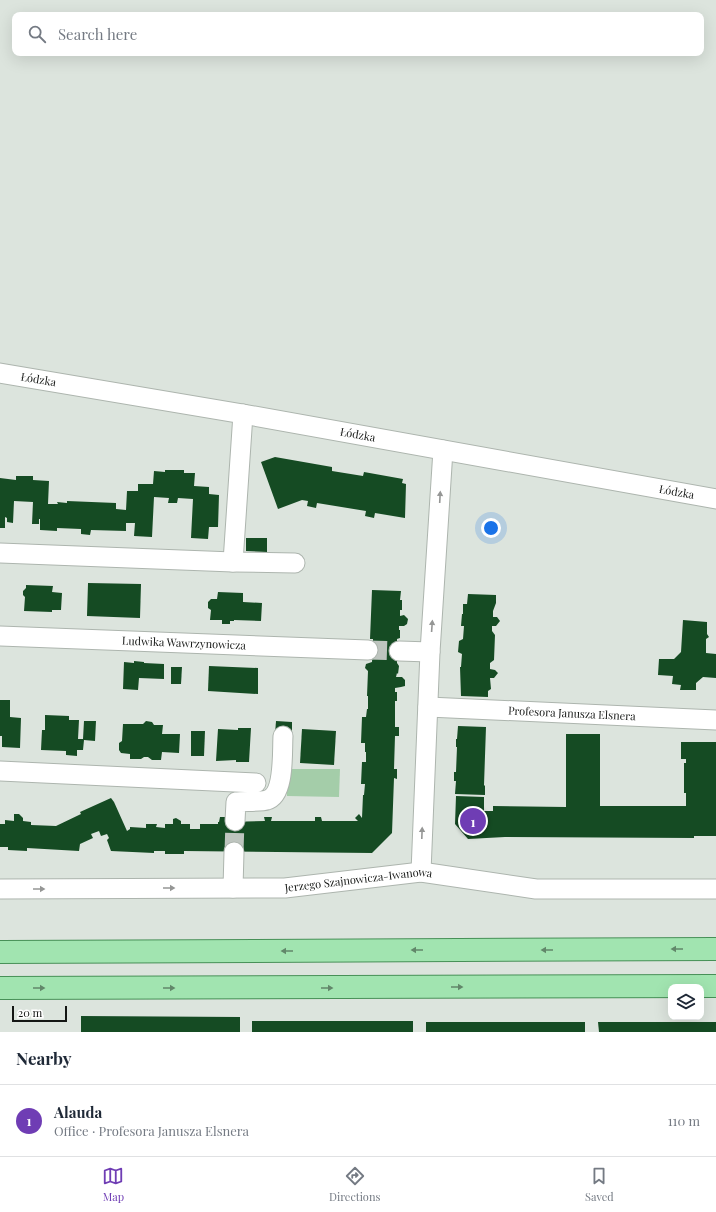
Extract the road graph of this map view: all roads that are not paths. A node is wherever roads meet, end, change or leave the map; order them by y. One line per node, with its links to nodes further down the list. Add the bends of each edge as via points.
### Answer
1 (0, 373): 2 (street, Łódzka)
2 (243, 414): 3 (street, Łódzka); 6 (street)
3 (443, 450): 4 (street, Łódzka); 11 (street, one-way to 3)
4 (716, 499)
5 (0, 553): 6 (street)
6 (233, 562): 7 (street)
7 (295, 563)
8 (0, 636): 9 (street, Ludwika Wawrzynowicza)
9 (368, 650)
10 (399, 651): 11 (street)
11 (430, 652): 12 (street)
12 (428, 707): 13 (street, Profesora Janusza Elsnera); 19 (street, one-way to 12)
13 (716, 720)
14 (283, 736): 17 (street, via 281,778 275,795 267,800 236,802)
15 (0, 771): 16 (street)
16 (256, 783)
17 (235, 821)
18 (234, 852): 20 (street)
19 (420, 872): 20 (street, Jerzego Szajnowicza-Iwanowa, via 285,888); 22 (street, Jerzego Szajnowicza-Iwanowa, via 536,889)
20 (233, 888): 21 (street, Jerzego Szajnowicza-Iwanowa, one-way to 20)
21 (0, 889)
22 (716, 889)
23 (716, 949): 24 (main road, one-way to 24)
24 (0, 952)
25 (716, 986): 26 (main road, one-way to 25)
26 (0, 988)

